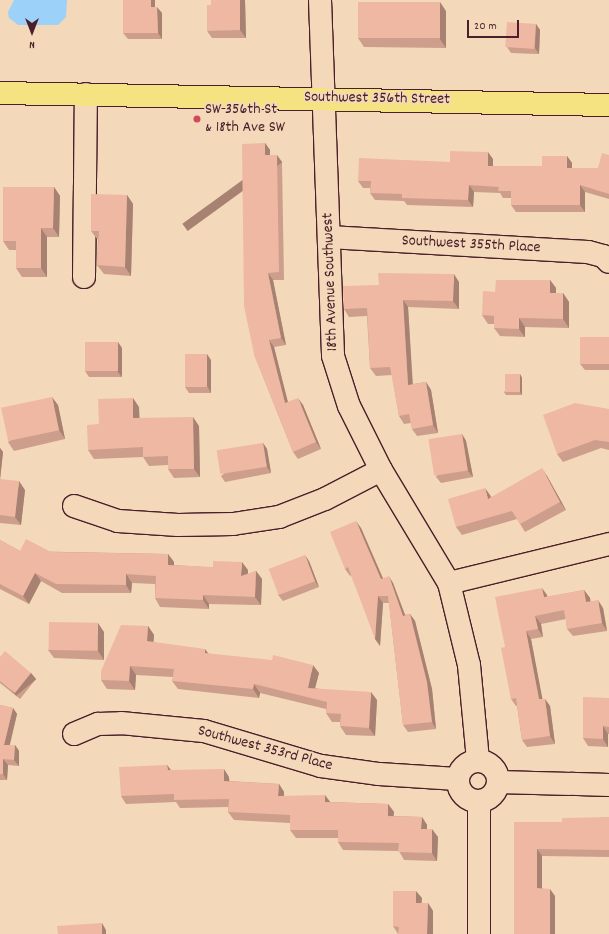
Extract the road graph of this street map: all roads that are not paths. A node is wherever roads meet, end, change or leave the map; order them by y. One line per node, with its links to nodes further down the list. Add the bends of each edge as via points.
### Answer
1 (320, 0): 4 (street, 18th Avenue Southwest)
2 (0, 93): 3 (main road, Southwest 356th Street)
3 (86, 94): 4 (main road, Southwest 356th Street); 8 (street)
4 (325, 98): 5 (main road, Southwest 356th Street); 6 (street, 18th Avenue Southwest)
5 (609, 105)
6 (329, 237): 7 (street, Southwest 355th Place, via 588,252 603,256); 9 (street, 18th Avenue Southwest, via 328,288 333,356 349,406)
7 (609, 262)
8 (84, 277)
9 (380, 470): 10 (street, via 325,499 279,517 233,524 178,525 118,521 94,515); 12 (street, 18th Avenue Southwest)
10 (74, 506)
11 (609, 544): 12 (street)
12 (449, 583): 14 (street, 18th Avenue Southwest, via 468,665)
13 (74, 734): 15 (street, Southwest 353rd Place, via 98,724 121,723 197,730 321,766 379,774)
14 (478, 761): 15 (street, via 463,767); 16 (street, via 494,769)
15 (457, 780): 18 (street, via 464,796)
16 (498, 782): 17 (street); 18 (street, via 493,796)
17 (609, 784)
18 (479, 802): 19 (street)
19 (479, 934)

